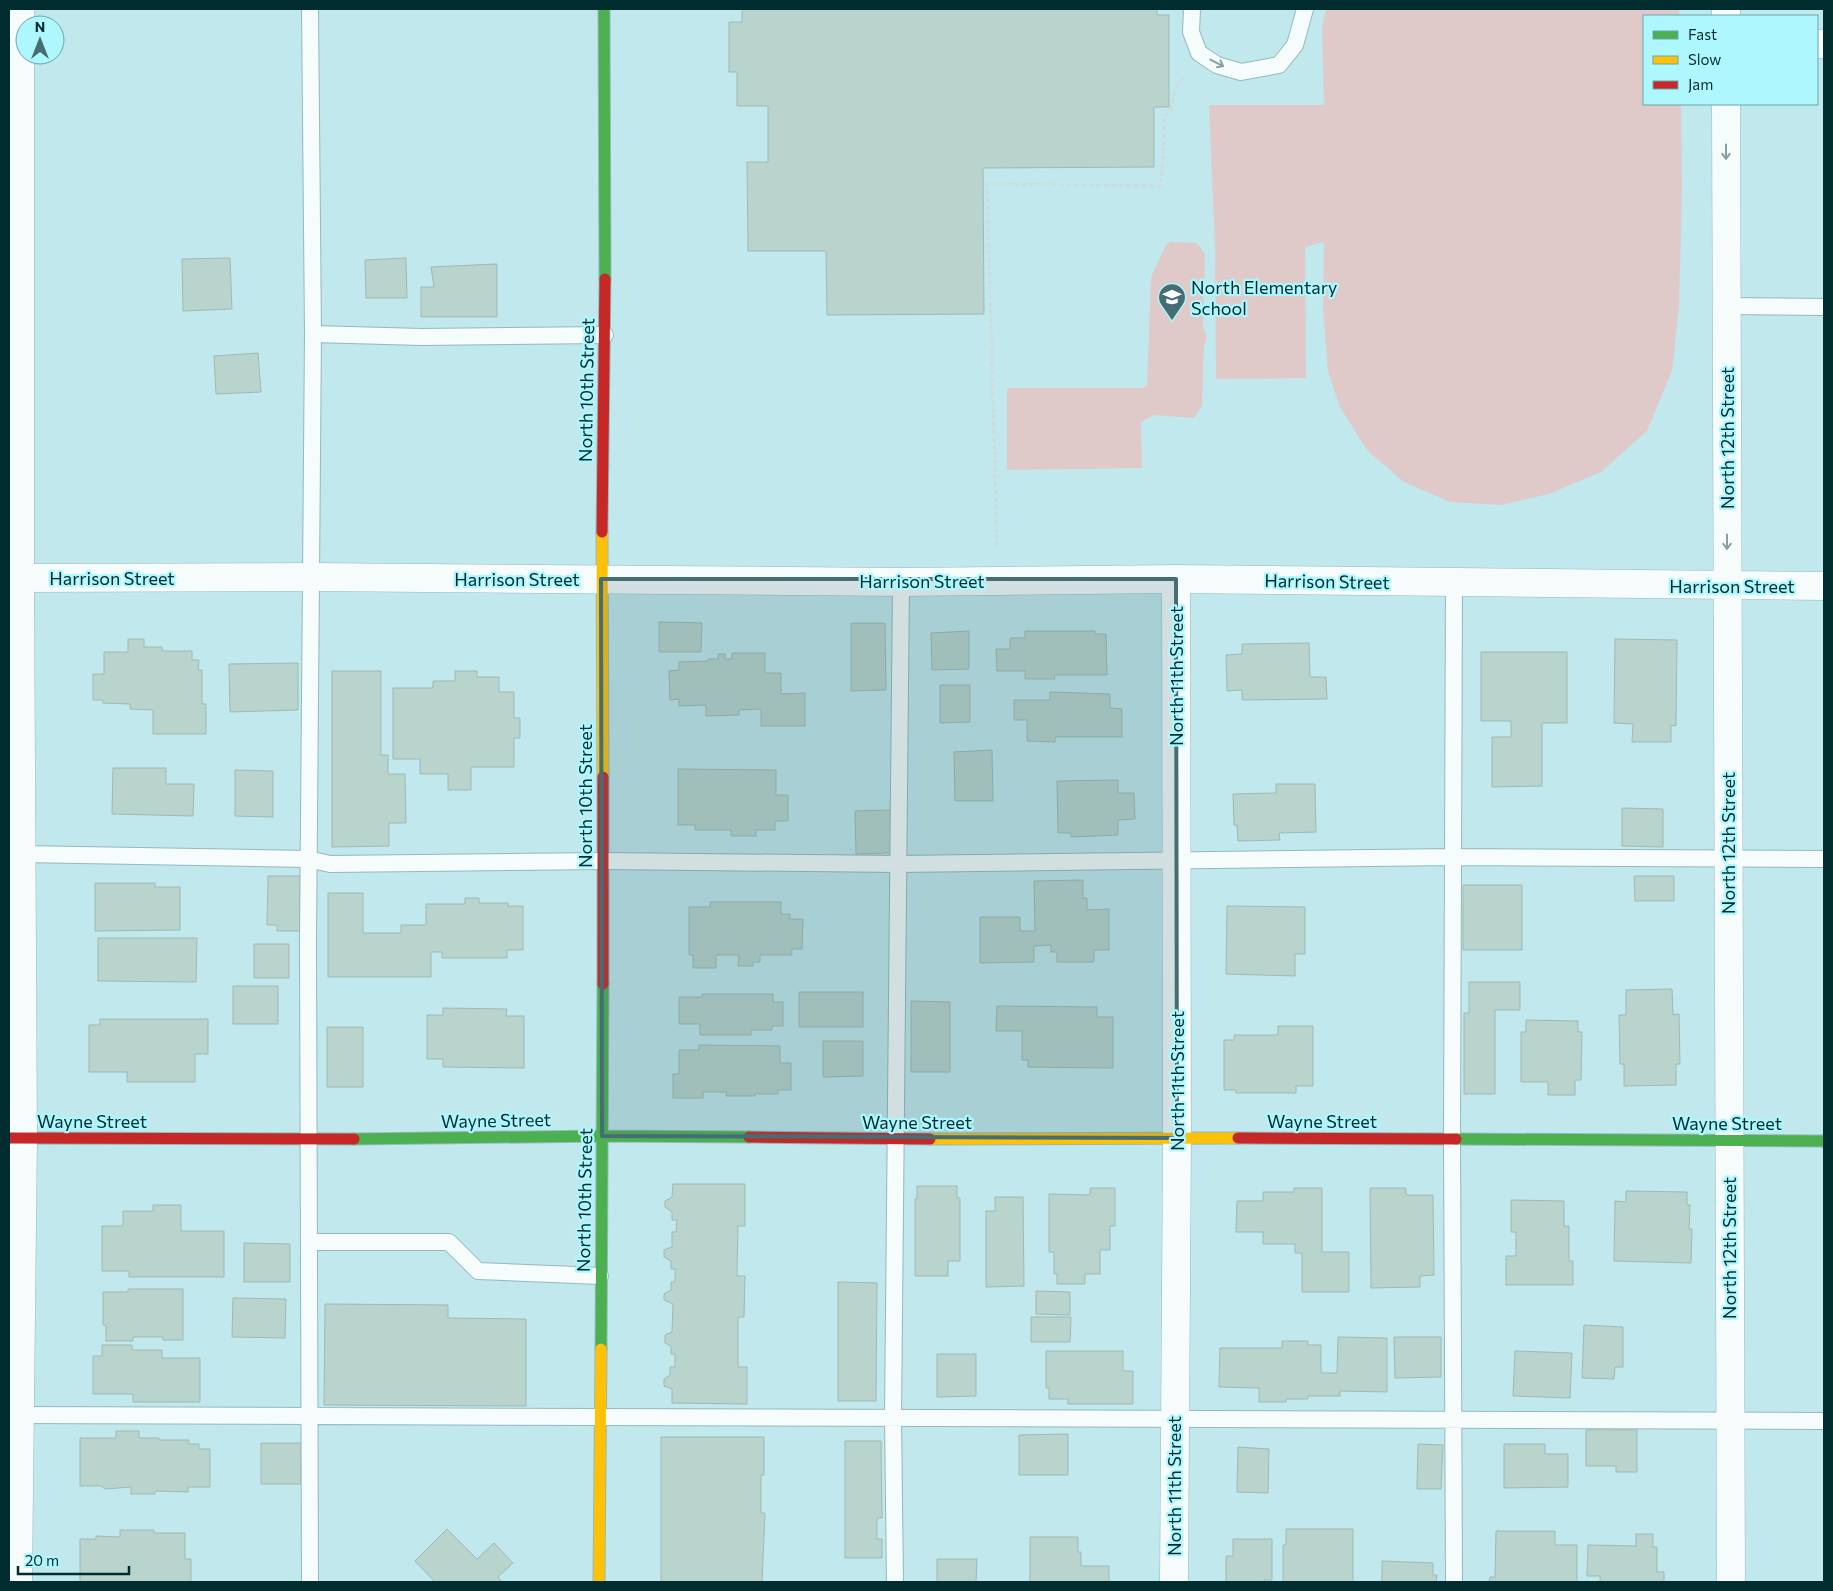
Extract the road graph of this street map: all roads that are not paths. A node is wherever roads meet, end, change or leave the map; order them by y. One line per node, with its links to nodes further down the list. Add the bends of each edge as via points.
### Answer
1 (20, 9): 12 (street)
2 (310, 9): 9 (lane)
3 (604, 9): 10 (street, North 10th Street)
4 (1192, 9): 5 (lane, one-way to 5, via 1191,32 1200,53 1217,65 1241,72 1279,65 1295,45)
5 (1306, 9)
6 (1726, 105): 7 (street, North 12th Street, one-way to 7)
7 (1727, 306): 8 (lane); 17 (street, North 12th Street, one-way to 17)
8 (1824, 307)
9 (313, 334): 10 (lane); 11 (lane)
10 (605, 335): 13 (street, North 10th Street)
11 (312, 577): 12 (street, Harrison Street); 13 (street, Harrison Street); 21 (lane)
12 (20, 578): 19 (street)
13 (601, 579): 15 (street, Harrison Street); 24 (street, North 10th Street)
14 (1176, 579): 15 (street, Harrison Street); 16 (street, Harrison Street); 25 (street, North 11th Street)
15 (901, 582): 26 (lane)
16 (1454, 583): 17 (street, Harrison Street); 20 (lane)
17 (1728, 586): 18 (street, Harrison Street); 22 (street, North 12th Street)
18 (1824, 586)
19 (15, 854): 21 (lane); 28 (street)
20 (1453, 858): 22 (lane); 25 (lane); 32 (lane)
21 (308, 859): 24 (lane, via 330,864); 30 (lane)
22 (1728, 859): 23 (lane); 33 (street, North 12th Street)
23 (1824, 859)
24 (604, 861): 26 (lane); 27 (street, North 10th Street)
25 (1176, 861): 26 (lane); 29 (street, North 11th Street)
26 (898, 864): 31 (lane)
27 (602, 1136): 30 (street, Wayne Street); 31 (street, Wayne Street); 36 (street, North 10th Street)
28 (16, 1138): 30 (street, Wayne Street); 37 (street)
29 (1177, 1138): 31 (street, Wayne Street); 32 (street, Wayne Street); 41 (street, North 11th Street)
30 (309, 1140): 35 (lane)
31 (897, 1140): 40 (lane)
32 (1452, 1140): 33 (street, Wayne Street); 42 (lane)
33 (1728, 1141): 34 (street, Wayne Street); 43 (street, North 12th Street)
34 (1824, 1141)
35 (309, 1242): 36 (lane, via 449,1242 478,1271); 38 (lane)
36 (600, 1276): 39 (street, North 10th Street)
37 (15, 1415): 38 (lane); 45 (street)
38 (309, 1415): 39 (lane); 47 (lane)
39 (599, 1417): 40 (lane); 48 (street, North 10th Street)
40 (893, 1418): 41 (lane); 49 (lane)
41 (1175, 1418): 42 (lane); 50 (street, North 11th Street)
42 (1454, 1420): 43 (lane); 51 (lane)
43 (1730, 1420): 44 (lane); 52 (street, North 12th Street)
44 (1824, 1420)
45 (14, 1490): 46 (street)
46 (18, 1582)
47 (310, 1582)
48 (598, 1582)
49 (896, 1582)
50 (1174, 1582)
51 (1454, 1582)
52 (1731, 1582)

